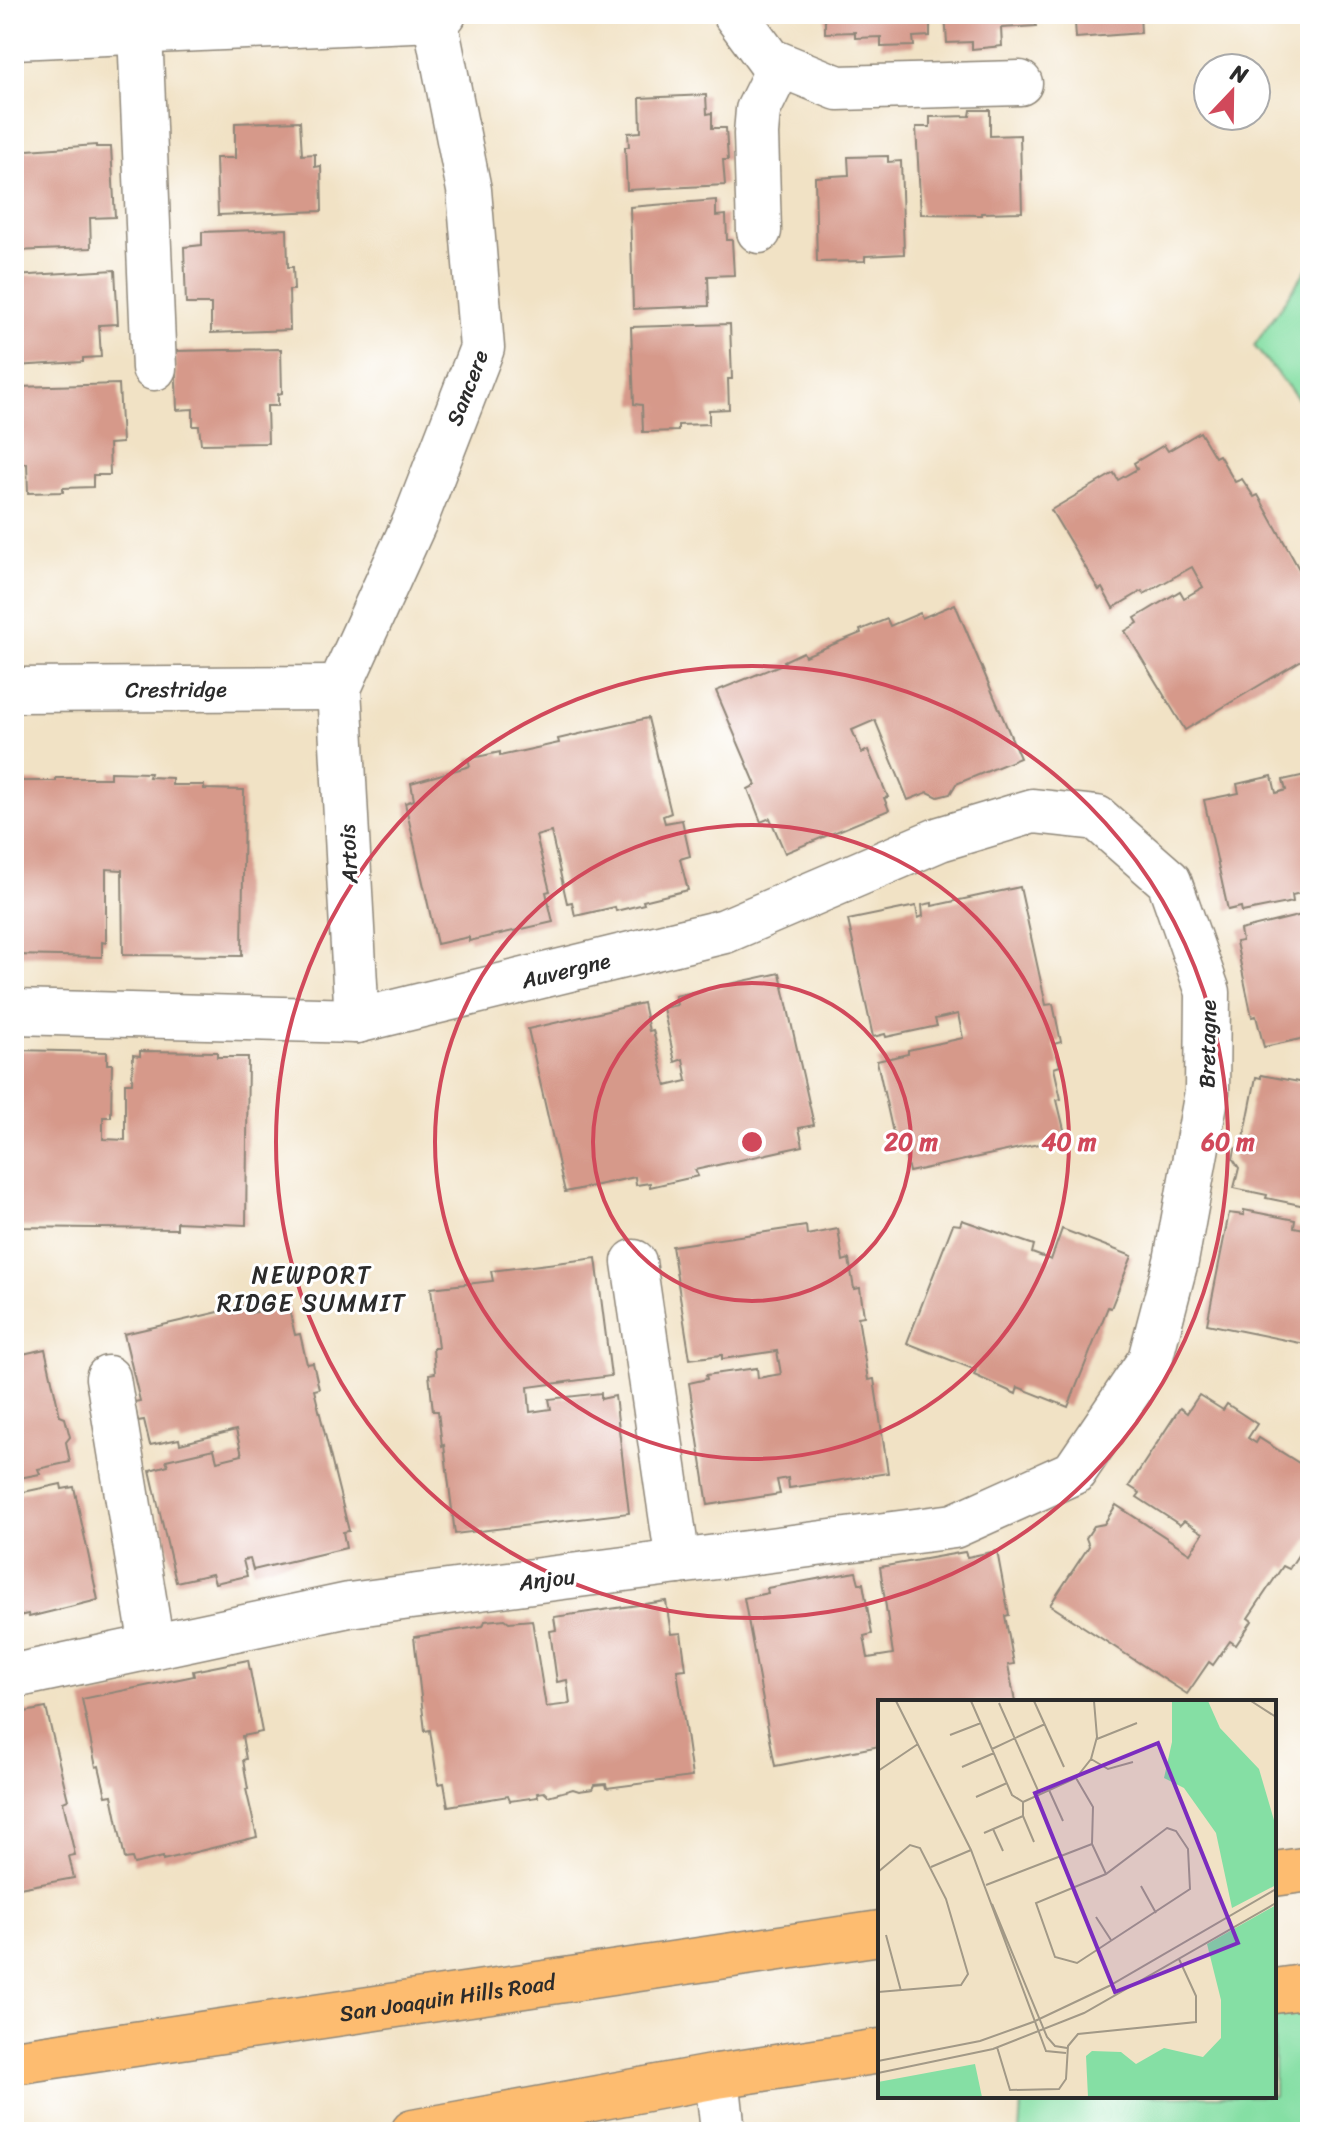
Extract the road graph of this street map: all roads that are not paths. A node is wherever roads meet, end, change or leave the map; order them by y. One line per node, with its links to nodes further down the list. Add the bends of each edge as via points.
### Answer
1 (735, 14): 5 (street, via 769,60)
2 (440, 17): 4 (street); 9 (street, Sancere, via 469,190 482,348 415,521)
3 (30, 29): 4 (street)
4 (140, 31): 8 (street)
5 (780, 65): 6 (street, via 838,88); 7 (street, via 758,110)
6 (1020, 83)
7 (759, 231)
8 (154, 368)
9 (339, 688): 10 (street, Crestridge); 13 (street, Artois)
10 (14, 690)
11 (1097, 818): 13 (street, Auvergne, via 1033,811 940,839 725,931); 16 (street, Bretagne, via 1169,881 1208,992 1207,1092 1176,1261 1150,1360)
12 (14, 1012): 13 (street, Auvergne)
13 (357, 1021)
14 (634, 1262): 17 (street)
15 (108, 1378): 18 (street)
16 (1074, 1472): 17 (street, Anjou, via 954,1526)
17 (678, 1562): 18 (street, Anjou, via 349,1605)
18 (152, 1647): 19 (street, Anjou)
19 (14, 1676)
20 (1310, 1869): 21 (main road)
21 (1276, 1874)
22 (878, 1933): 26 (main road, San Joaquin Hills Road)
23 (1310, 1986): 24 (main road)
24 (1276, 1991)
25 (878, 2051): 27 (main road)
26 (14, 2062)
27 (717, 2076): 28 (main road); 29 (street)
28 (413, 2132)
29 (723, 2132)

